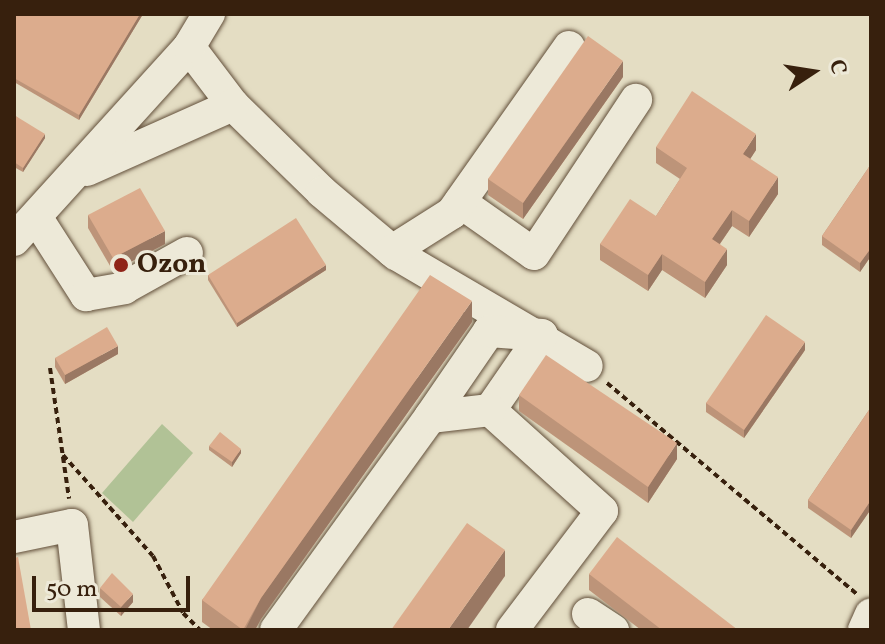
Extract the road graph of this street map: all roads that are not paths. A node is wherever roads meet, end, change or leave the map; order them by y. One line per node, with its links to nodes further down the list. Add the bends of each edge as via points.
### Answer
1 (209, 14): 2 (street)
2 (189, 47): 5 (street); 6 (street)
3 (569, 47): 7 (street)
4 (636, 100): 7 (street, via 534,254)
5 (233, 105): 6 (street); 9 (street)
6 (74, 176): 8 (street)
7 (460, 202): 9 (street, via 452,213)
8 (25, 229): 10 (street, via 86,295 124,288)
9 (392, 251): 11 (street)
10 (187, 253)
11 (542, 335): 12 (street); 13 (street); 14 (street, via 489,331)
12 (587, 366)
13 (490, 410): 14 (street); 19 (street, via 602,511)
14 (430, 417): 18 (street)
15 (14, 537): 17 (street, via 72,525)
16 (865, 605): 20 (street)
17 (84, 630)
18 (276, 630)
19 (512, 630)
20 (864, 630)

